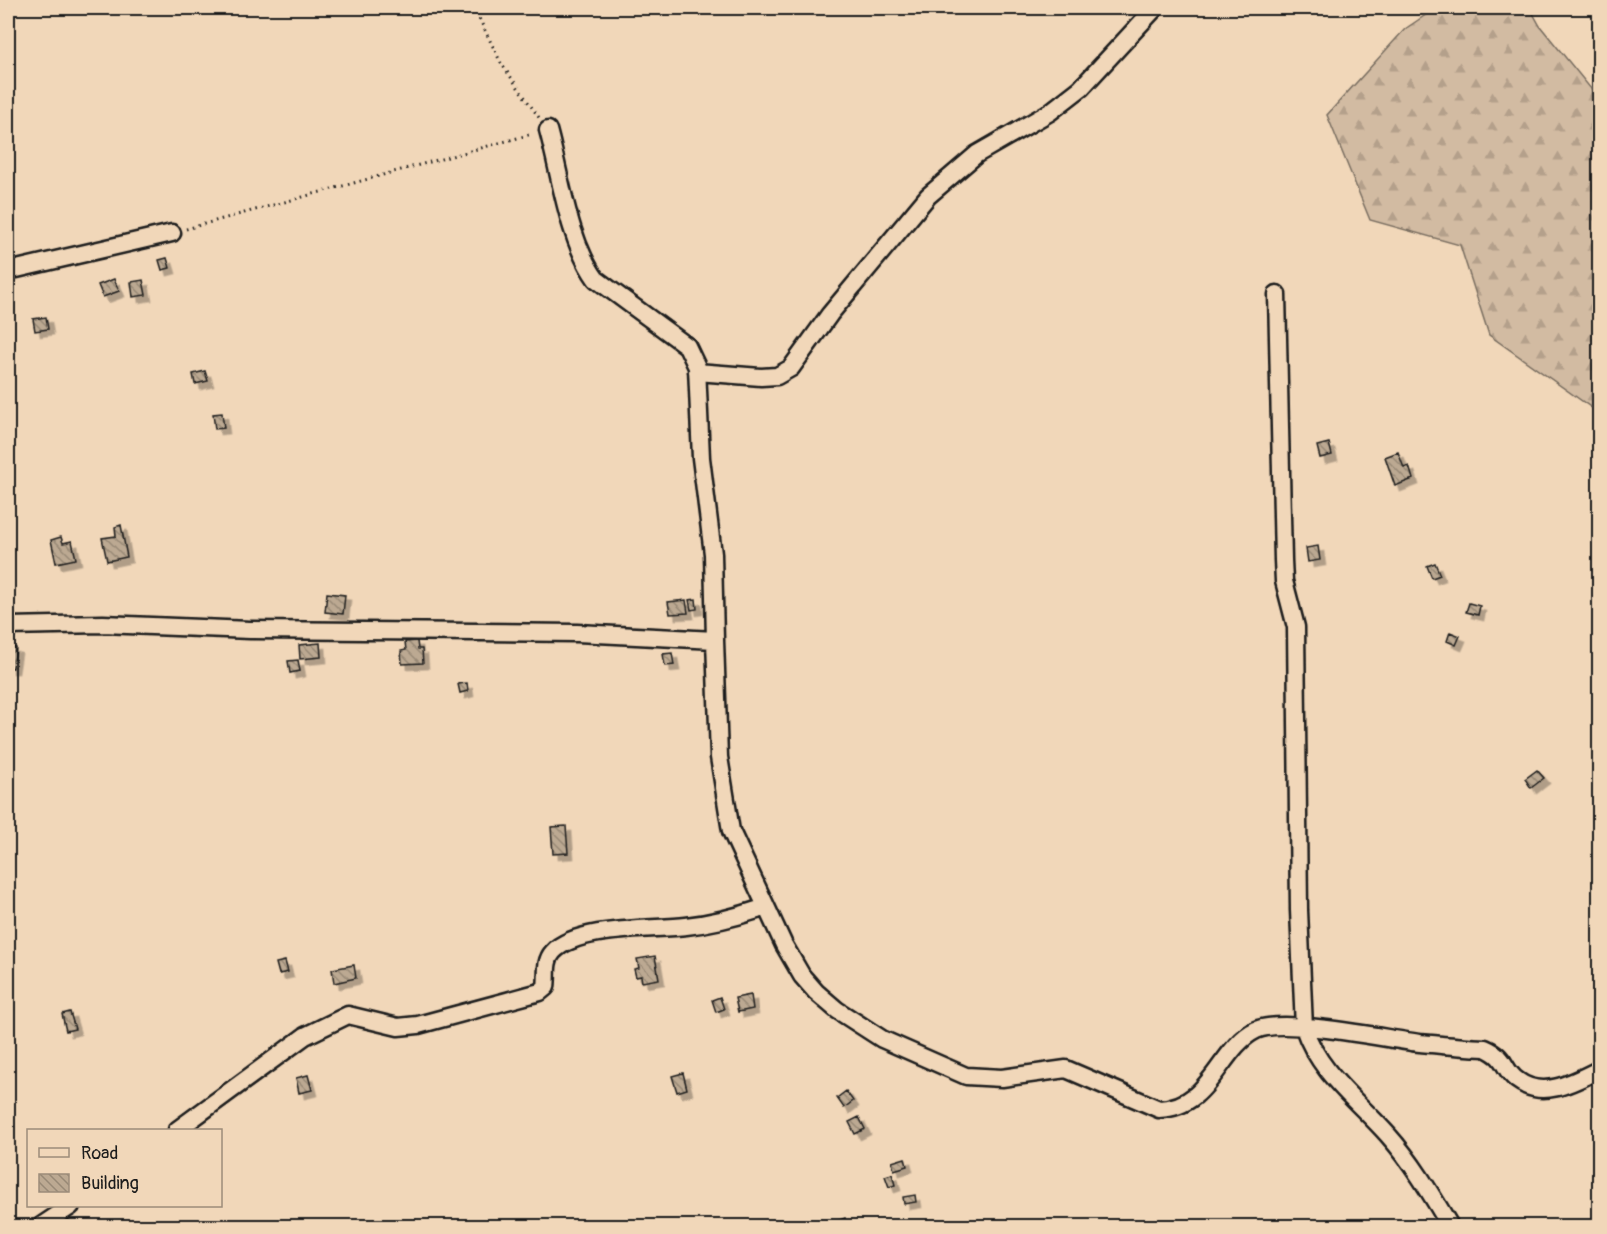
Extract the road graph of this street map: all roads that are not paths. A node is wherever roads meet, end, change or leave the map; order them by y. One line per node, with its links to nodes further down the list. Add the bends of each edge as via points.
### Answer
1 (1155, 8): 6 (street, via 1082,88 1050,112 977,154 928,196 830,314 791,368 777,376 761,377)
2 (548, 130): 6 (street, via 582,257 589,270 687,346)
3 (172, 233): 4 (street)
4 (8, 271)
5 (1277, 294): 10 (street, via 1284,580 1296,627)
6 (697, 372): 8 (street, via 701,458 713,554)
7 (8, 626): 8 (street, via 103,624 250,630 578,633)
8 (715, 640): 9 (street, via 719,757 727,814)
9 (766, 907): 10 (street, via 802,976 837,1010 882,1039 966,1076 1012,1077 1066,1069 1159,1109 1173,1108 1203,1089 1255,1031 1269,1027); 12 (street, via 717,922 573,940 551,954 546,987 540,992 447,1018 399,1027 348,1015 305,1036)
10 (1304, 1028): 11 (street, via 1485,1048 1499,1054 1515,1079 1543,1090 1567,1085); 15 (street, via 1309,1043 1335,1080 1418,1172)
11 (1599, 1070)
12 (180, 1129)
13 (70, 1207): 14 (street)
14 (41, 1227)
15 (1450, 1227)

